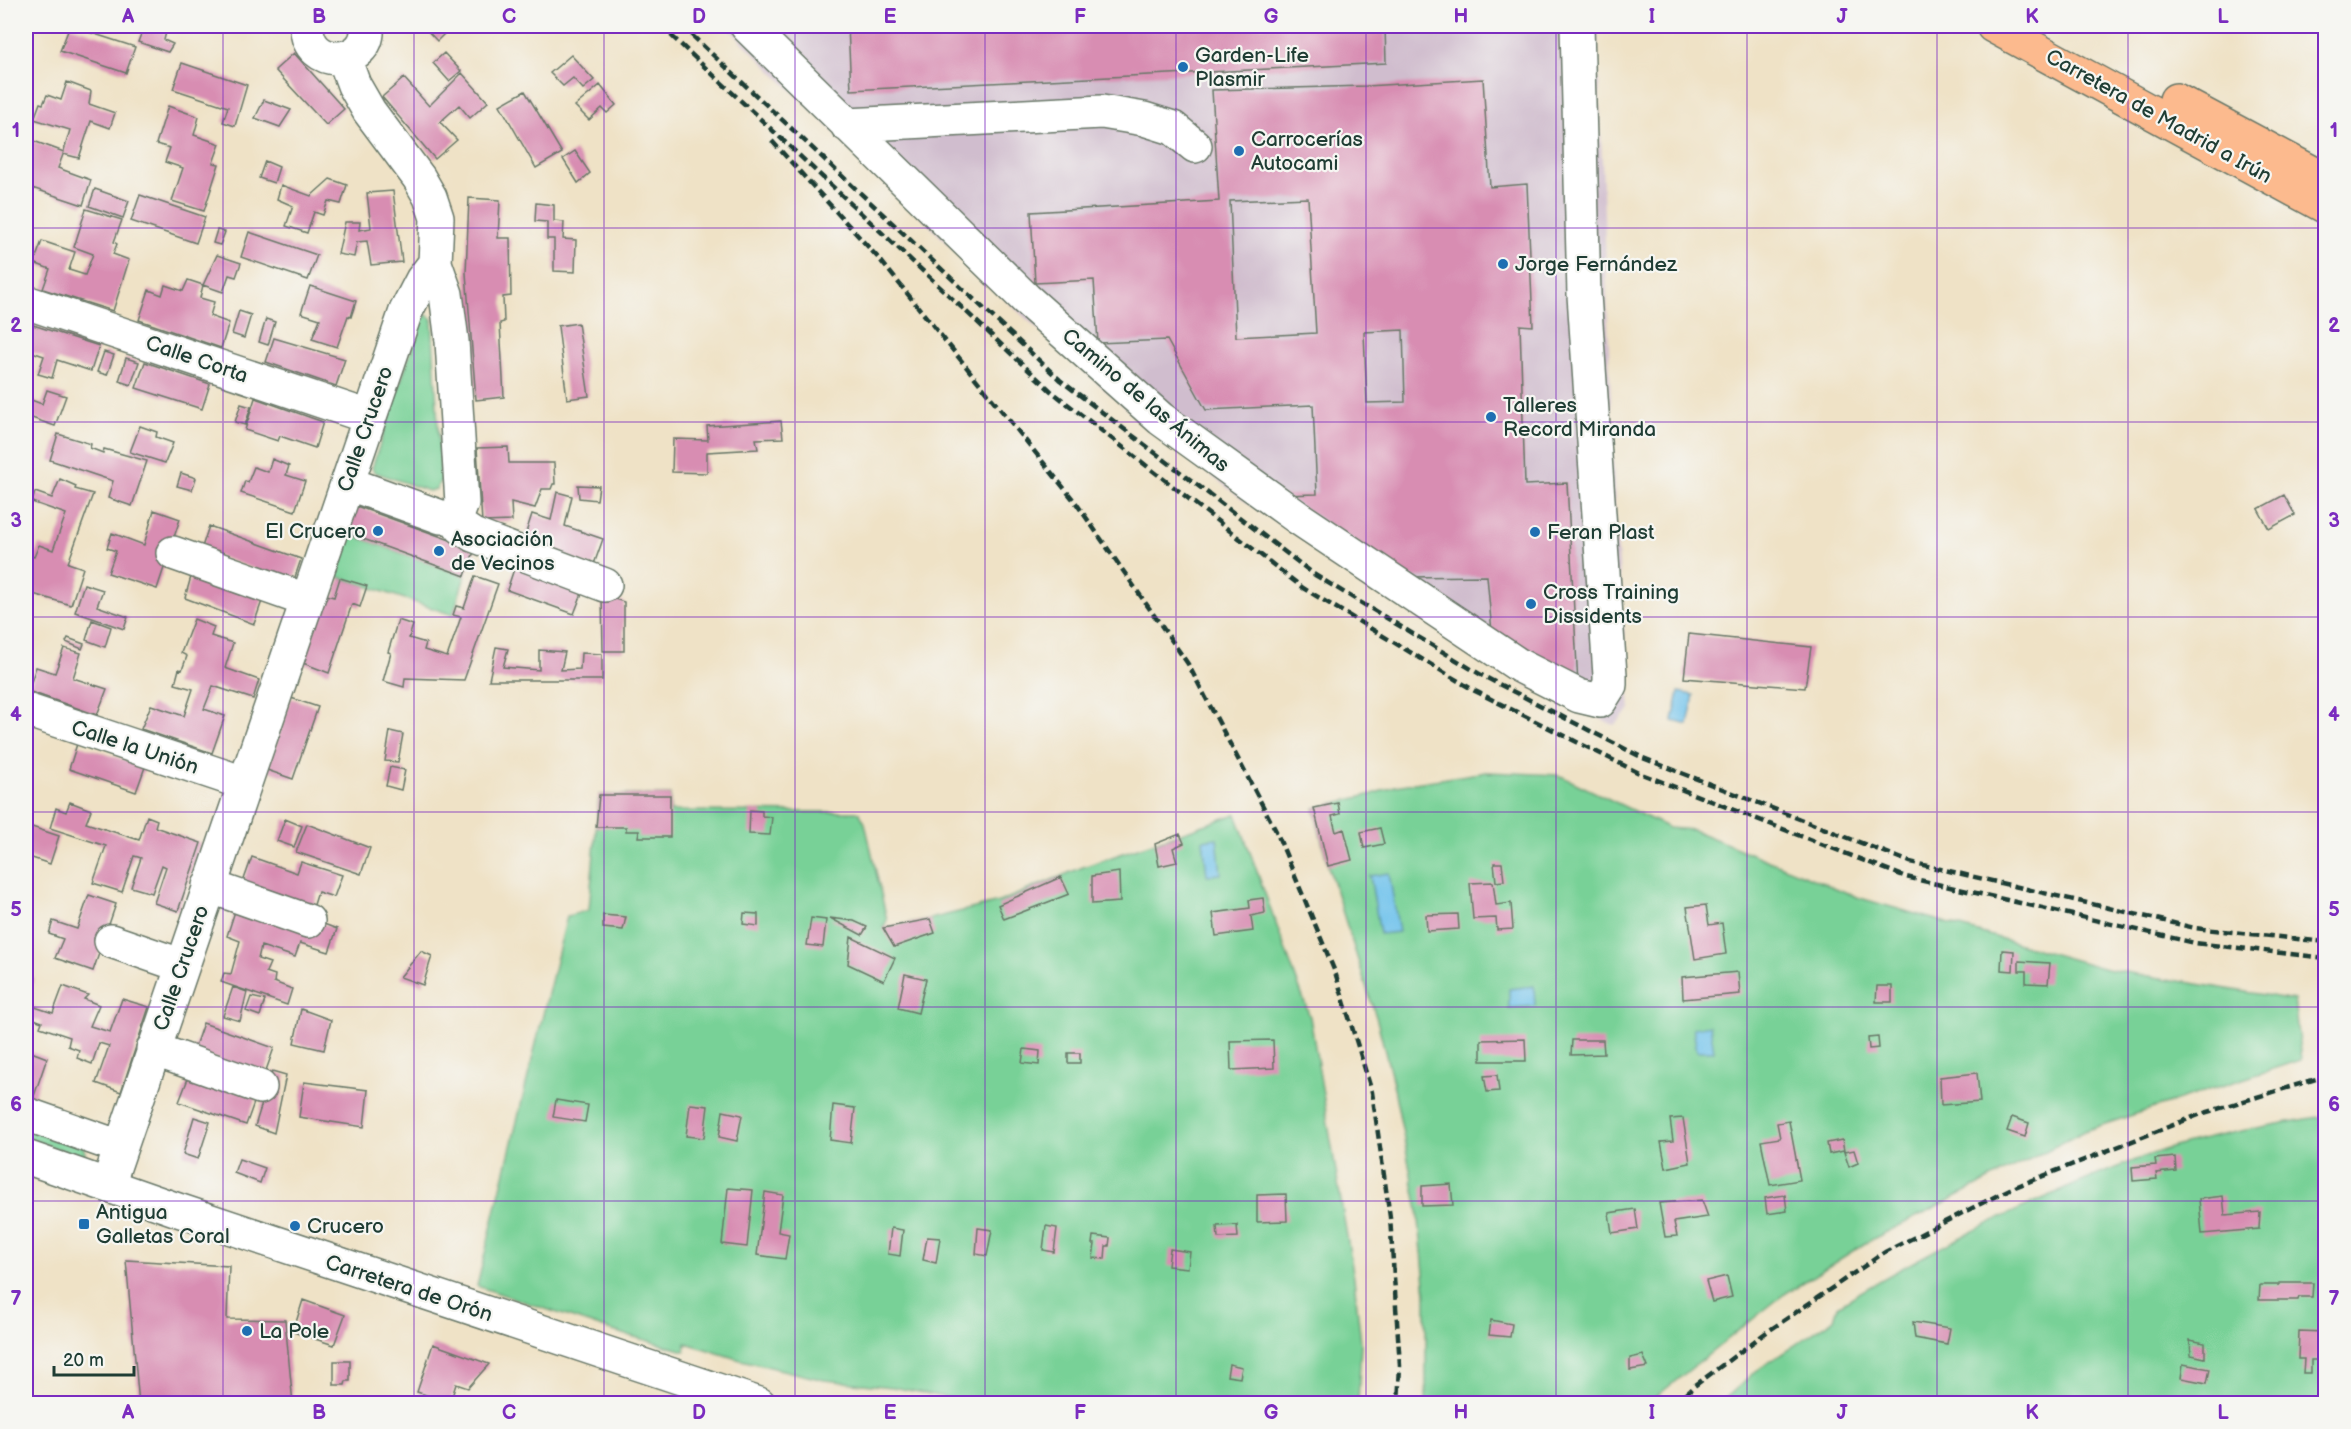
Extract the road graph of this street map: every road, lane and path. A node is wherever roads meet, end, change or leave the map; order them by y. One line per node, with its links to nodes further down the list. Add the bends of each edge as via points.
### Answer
1 (366, 26): 7 (street, via 360,48)
2 (747, 26): 8 (street, Camino de las Ánimas)
3 (1577, 26): 8 (street, Camino de las Ánimas, via 1584,294 1610,675 1610,685 1600,701 1579,696 1520,666 1297,517 1161,419 1026,299)
4 (1994, 26): 11 (highway, Carretera de Madrid a Irún)
5 (2039, 26): 10 (highway, Carretera de Madrid a Irún)
6 (304, 28): 7 (street, via 316,50 334,59)
7 (344, 58): 12 (street, via 369,111 430,196 437,218)
8 (847, 124): 9 (street, via 1102,112 1144,118 1173,129)
9 (1195, 146)
10 (2325, 180)
11 (2325, 207)
12 (435, 263): 14 (street, Calle Crucero, via 405,311); 16 (street, via 446,294 452,340 462,503)
13 (26, 302): 14 (street, Calle Corta)
14 (369, 417): 15 (street, Calle Crucero)
15 (347, 483): 16 (street, via 441,517); 19 (street, Calle Crucero)
16 (454, 517): 18 (street, via 473,535)
17 (173, 552): 19 (street)
18 (605, 585)
19 (306, 600): 21 (street, Calle Crucero)
20 (26, 710): 21 (street, Calle la Unión)
21 (244, 783): 22 (street, Calle Crucero)
22 (209, 886): 23 (street, Calle Crucero); 26 (street, Calle Crucero)
23 (308, 921)
24 (111, 941): 25 (street, Calle Crucero)
25 (166, 960)
26 (153, 1049): 27 (street, Calle Crucero); 29 (street, Calle Crucero)
27 (260, 1087)
28 (26, 1114): 29 (street)
29 (120, 1147): 31 (street, Calle Crucero)
30 (26, 1157): 31 (street, Carretera de Orón)
31 (108, 1185): 32 (street, Carretera de Orón)
32 (759, 1404)

